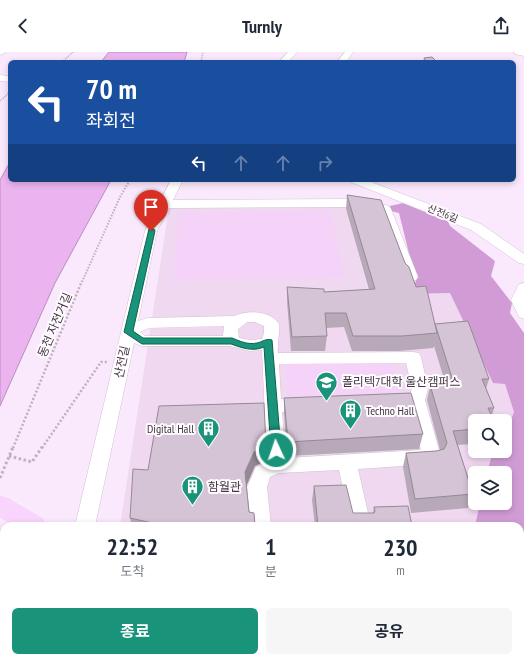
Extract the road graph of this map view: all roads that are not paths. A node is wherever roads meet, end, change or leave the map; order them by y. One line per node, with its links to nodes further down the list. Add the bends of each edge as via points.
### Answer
1 (293, 52): 5 (street)
2 (349, 52): 6 (street)
3 (518, 52): 4 (street)
4 (524, 53)
5 (285, 60)
6 (342, 60)
7 (176, 182): 9 (street, 산전길)
8 (360, 182): 10 (street, 산전6길, via 476,227)
9 (166, 204): 11 (street, via 348,203 385,209); 15 (street, 산전길, via 151,231)
10 (524, 260)
11 (411, 277)
12 (524, 287): 13 (street, via 518,300)
13 (524, 314)
14 (235, 321): 15 (street, via 147,323); 16 (street, via 230,328); 17 (street, via 247,317 262,318 271,324)
15 (128, 332): 16 (street, via 142,341); 26 (street, 산전길)
16 (232, 341): 17 (street, via 244,346 258,346)
17 (269, 350): 18 (street, via 413,357 420,388); 21 (street)
18 (416, 400): 19 (street); 22 (street, via 432,457)
19 (376, 402)
20 (321, 404): 21 (street)
21 (274, 406): 23 (street)
22 (347, 461): 23 (street); 28 (street)
23 (277, 466): 27 (street, via 263,472 257,487)
24 (0, 505): 25 (main road)
25 (28, 522)
26 (86, 522)
27 (261, 522)
28 (360, 522)

